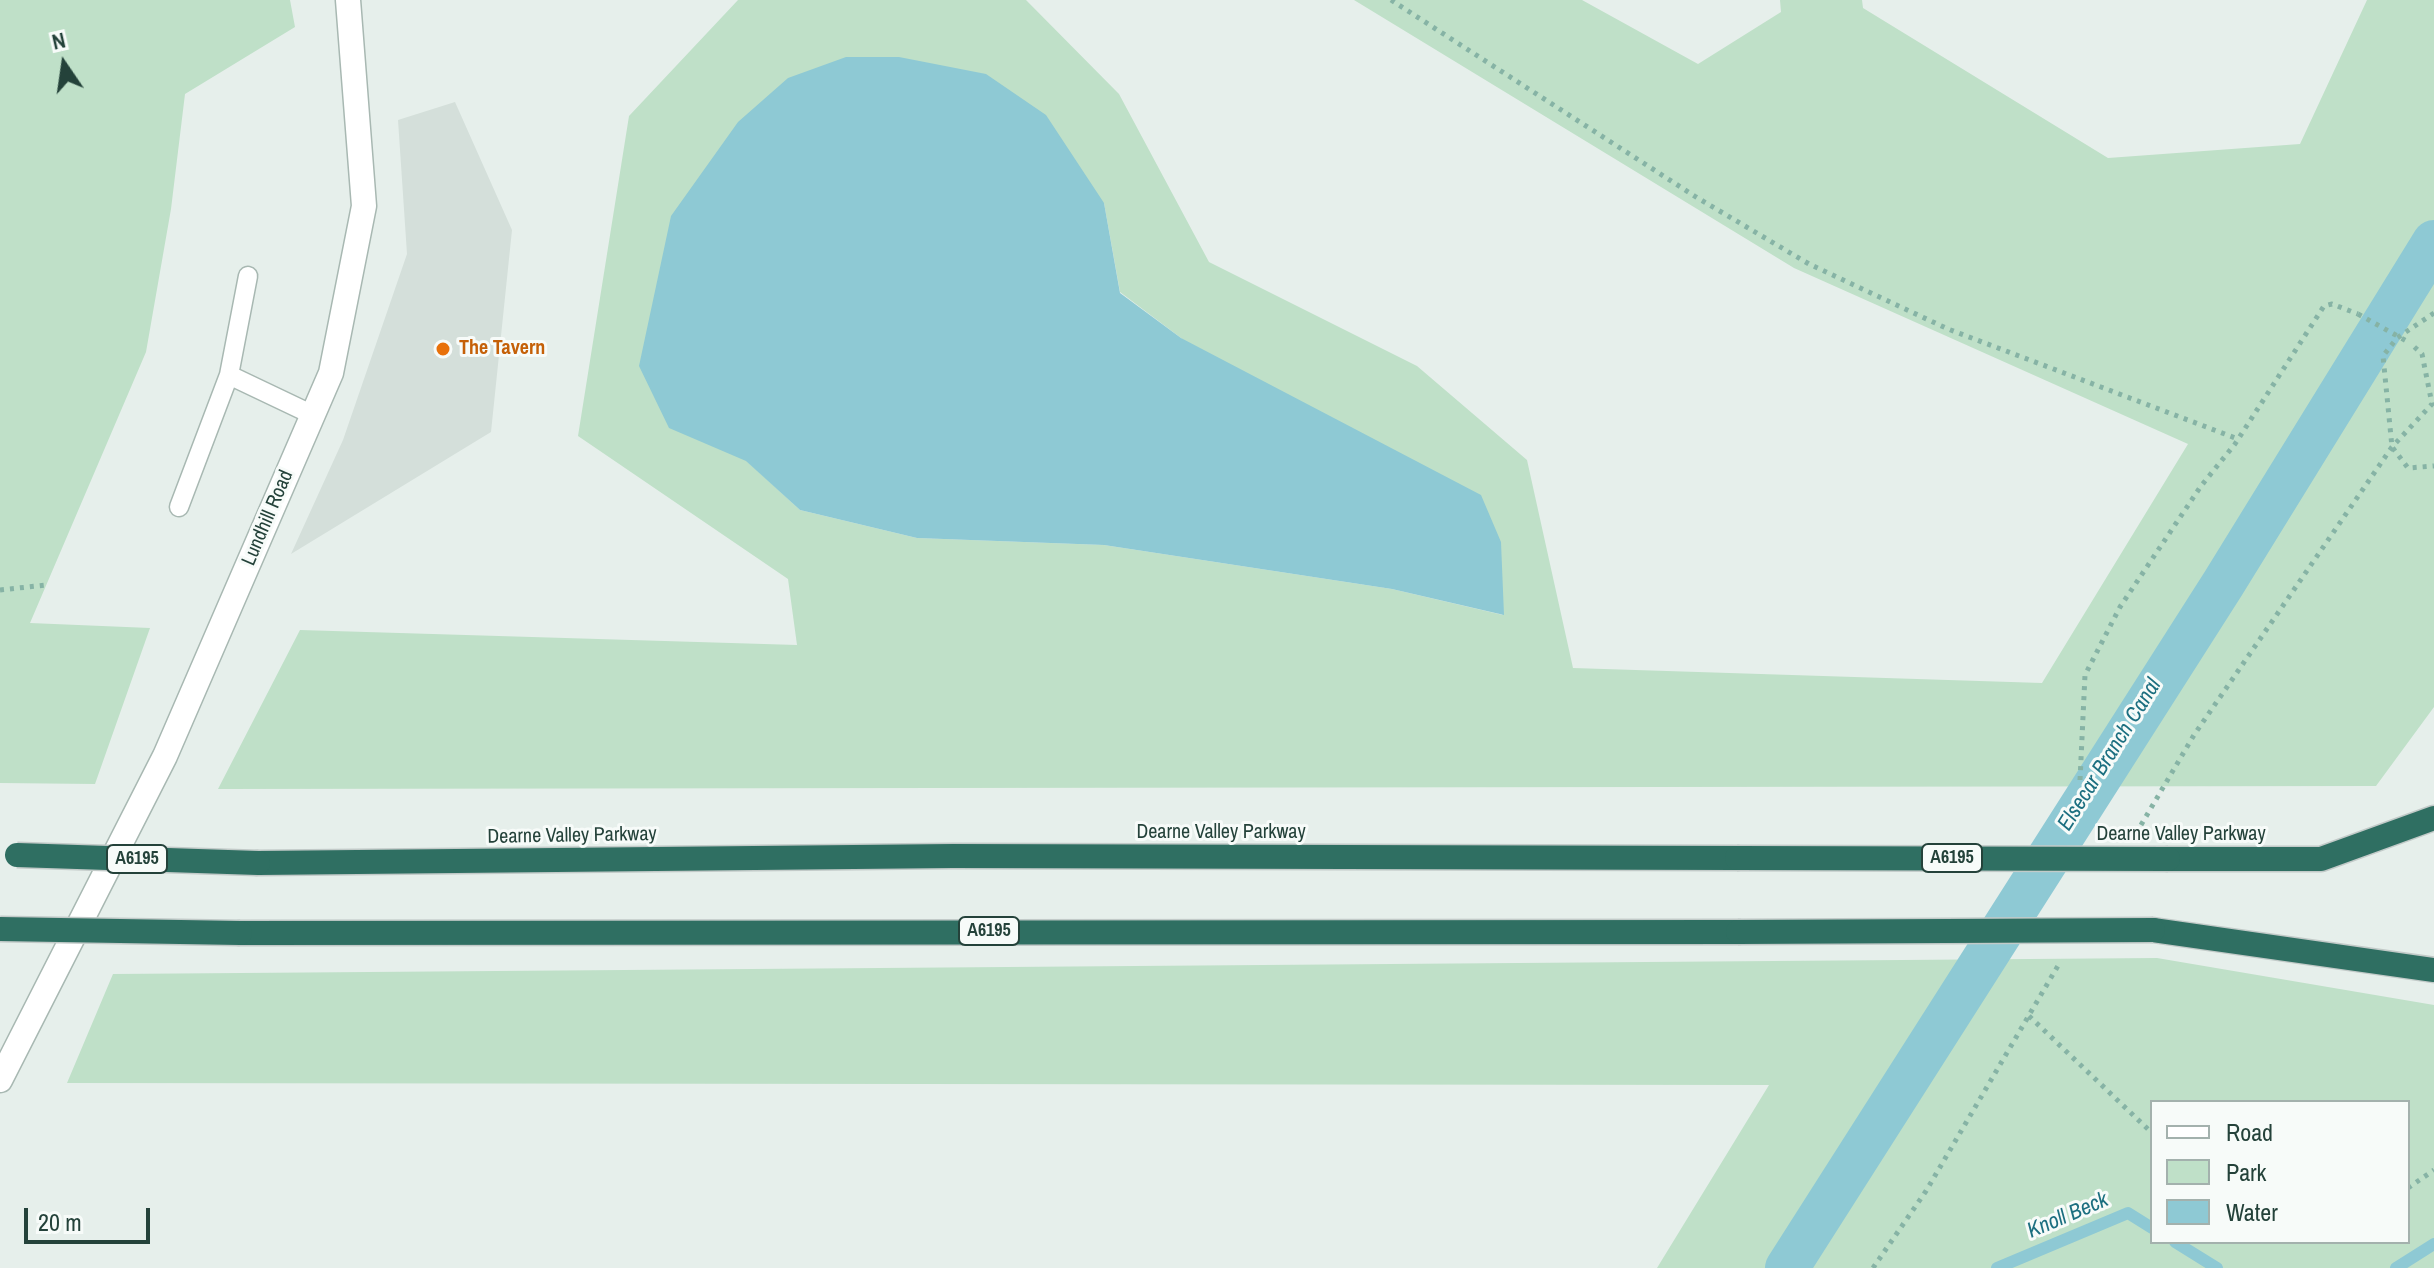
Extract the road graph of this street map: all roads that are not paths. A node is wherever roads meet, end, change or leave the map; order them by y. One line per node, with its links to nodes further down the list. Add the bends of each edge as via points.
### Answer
1 (348, 0): 4 (street, Lundhill Road, via 364,206 331,373)
2 (248, 276): 3 (lane)
3 (229, 375): 4 (lane); 5 (lane)
4 (313, 415): 10 (street, Lundhill Road, via 165,756)
5 (179, 507)
6 (2434, 818): 7 (highway, Dearne Valley Parkway / A6195, bridge, via 2321,859 953,856 258,863)
7 (9, 854)
8 (0, 929): 9 (highway, A6195, bridge, via 2153,930)
9 (2434, 970)
10 (0, 1080)

